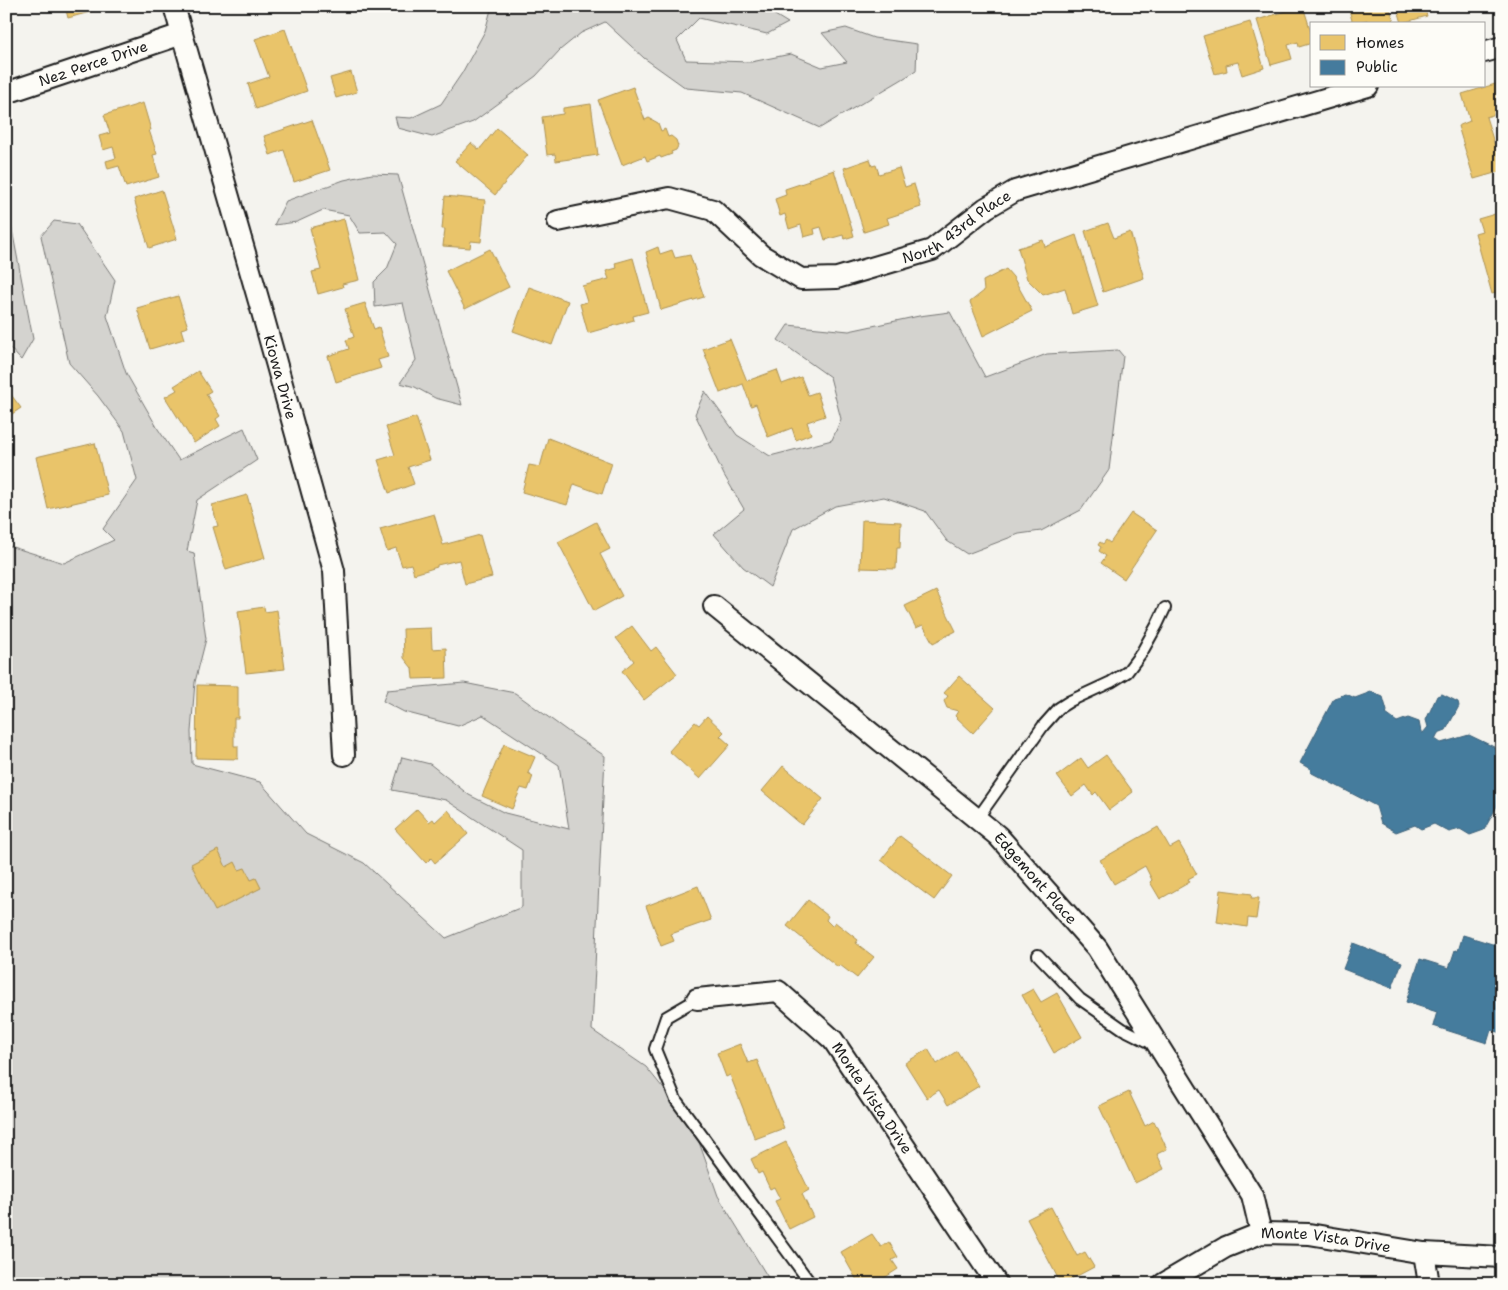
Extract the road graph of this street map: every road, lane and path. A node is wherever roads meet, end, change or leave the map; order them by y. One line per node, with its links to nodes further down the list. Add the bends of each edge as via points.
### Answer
1 (174, 6): 2 (street, Kiowa Drive)
2 (182, 34): 6 (street, Nez Perce Drive); 10 (street, Kiowa Drive, via 334,571)
3 (1502, 47): 4 (street)
4 (1486, 51)
5 (1361, 88): 7 (street, North 43rd Place, via 1015,191 986,208 932,250 837,278 801,279 761,255 712,210 669,198)
6 (6, 93)
7 (558, 221)
8 (714, 606): 11 (street, Edgemont Place)
9 (1165, 608): 11 (lane, via 1158,626 1127,672 1059,708)
10 (344, 755)
11 (977, 819): 14 (street, Edgemont Place, via 998,836 1097,948)
12 (1038, 955): 14 (lane, via 1080,999 1123,1029)
13 (697, 999): 18 (lane, via 666,1017 655,1049 676,1100); 19 (street, Monte Vista Drive, via 778,991 833,1040)
14 (1157, 1045): 15 (street, Edgemont Place, via 1252,1195)
15 (1261, 1232): 16 (street, Monte Vista Drive, via 1309,1234); 20 (street, Monte Vista Drive, via 1226,1247)
16 (1424, 1254): 17 (street, Monte Vista Drive); 21 (street)
17 (1502, 1257)
18 (811, 1284)
19 (997, 1284)
20 (1163, 1284)
21 (1429, 1284)

